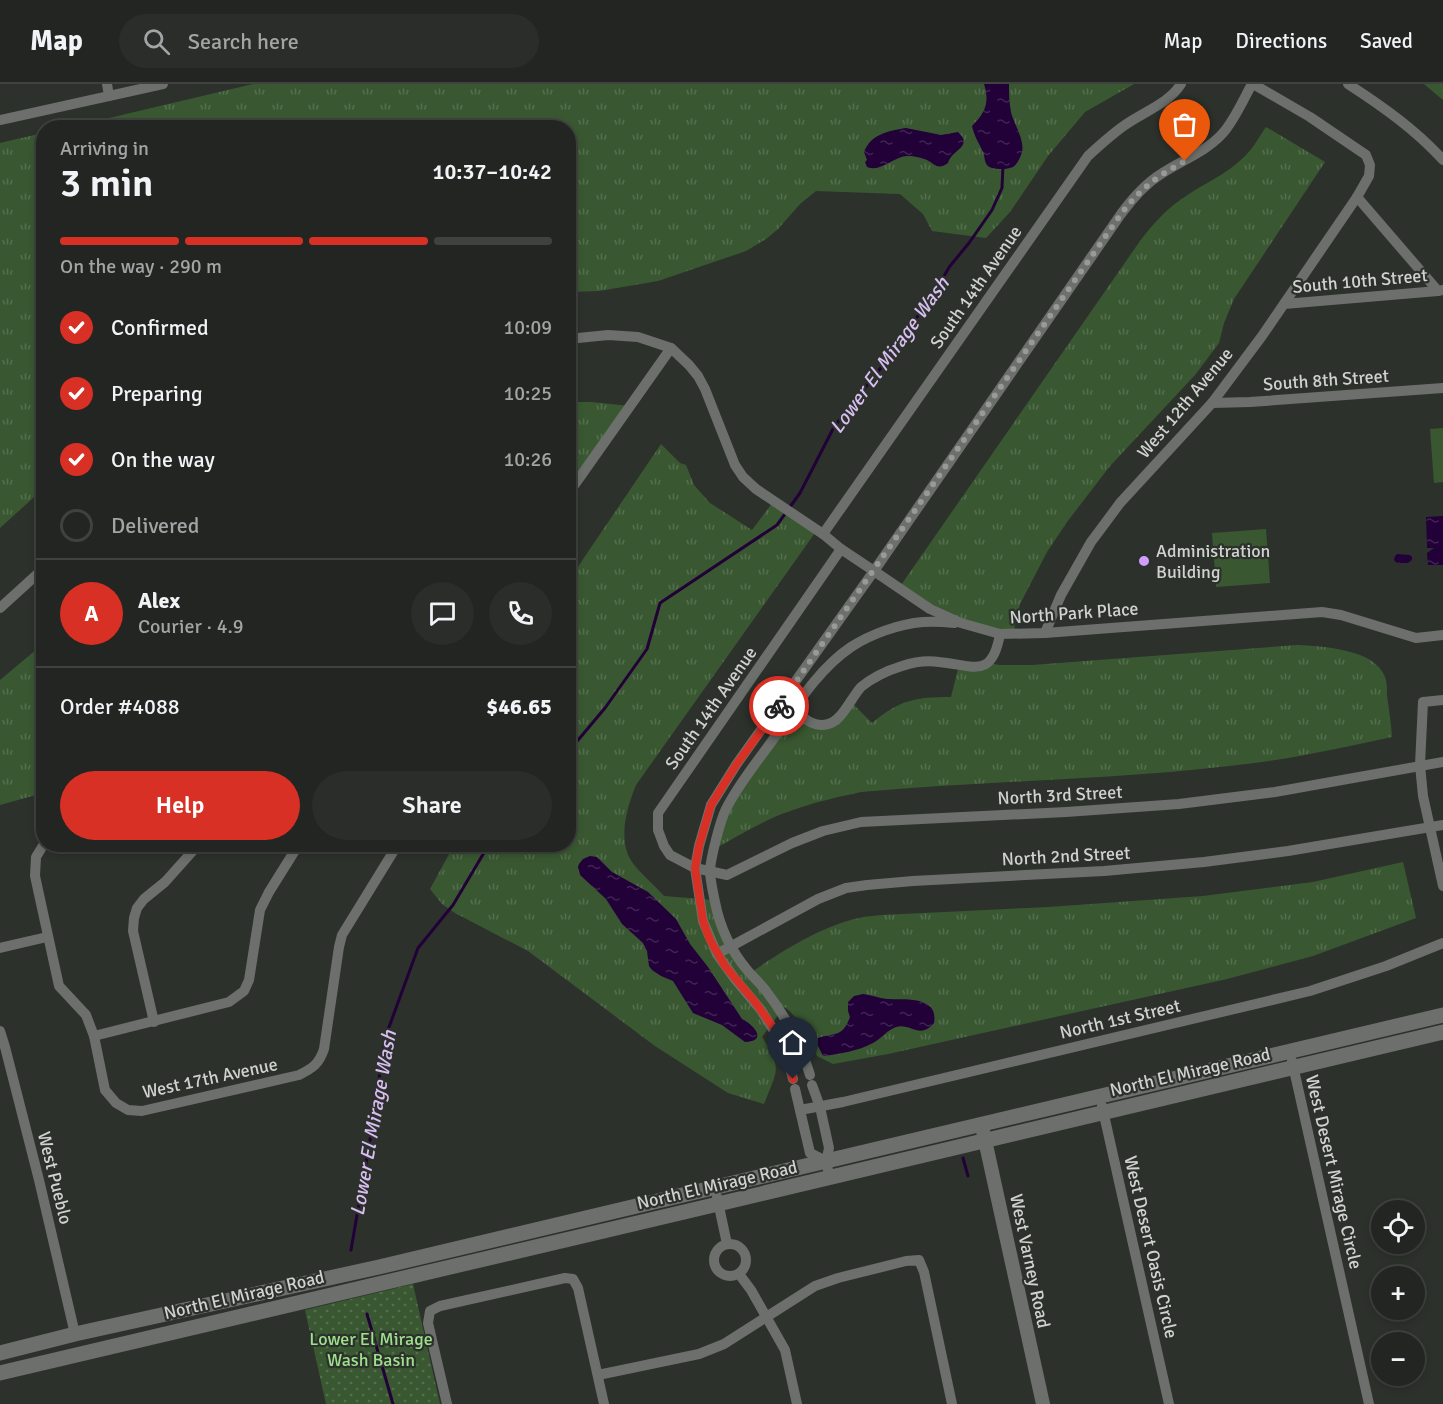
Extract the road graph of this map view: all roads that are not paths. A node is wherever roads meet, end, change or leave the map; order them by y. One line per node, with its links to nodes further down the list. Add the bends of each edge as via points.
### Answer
1 (106, 84): 6 (street)
2 (163, 84): 6 (street)
3 (1181, 84): 17 (street, South 14th Avenue, via 1168,99 1128,123 1088,156)
4 (1252, 84): 9 (street, West 12th Avenue, via 1366,155 1371,165 1369,176); 19 (street, via 1222,134 1160,174 1133,198)
5 (1348, 84): 8 (street, via 1426,142)
6 (109, 96): 7 (street)
7 (0, 120)
8 (1443, 160)
9 (1356, 197): 10 (street); 11 (street, West 12th Avenue)
10 (1440, 290): 11 (street, South 10th Street)
11 (1284, 304): 15 (street, West 12th Avenue)
12 (576, 338): 13 (street, North Park Place, via 638,337)
13 (671, 348): 16 (street); 17 (street, North Park Place, via 698,376 743,477)
14 (1443, 388): 15 (street, South 8th Street)
15 (1212, 403): 23 (street, West 12th Avenue, via 1102,526 1061,595)
16 (576, 483)
17 (823, 534): 18 (street, North Park Place)
18 (841, 549): 19 (street, North Park Place); 37 (street, South 14th Avenue, via 658,813 658,830 670,855)
19 (874, 572): 22 (street, North Park Place, via 930,609); 27 (street)
20 (36, 575): 21 (street)
21 (0, 608)
22 (961, 623): 24 (street, North Park Place); 28 (street, via 923,622 871,636 836,659)
23 (1045, 633): 24 (street, North Park Place); 25 (street, North Park Place, via 1322,612 1416,638)
24 (1000, 634): 28 (street, via 998,649 983,666 935,661 901,666 862,687 833,722 812,724)
25 (1443, 635)
26 (1443, 700): 30 (street, via 1423,702)
27 (781, 703): 28 (street); 37 (street, via 711,805)
28 (794, 710): 38 (street, via 726,810)
29 (1443, 762): 30 (street, North 3rd Street)
30 (1420, 765): 32 (street); 38 (street, North 3rd Street, via 1275,792 1179,804 861,822 823,831 727,875)
31 (1443, 825): 32 (street, North 2nd Street)
32 (1430, 828): 39 (street); 42 (street, North 2nd Street, via 1204,862 913,880 846,888)
33 (39, 852): 40 (street, West 17th Avenue, via 35,876)
34 (192, 852): 46 (street, via 144,899 134,918 133,930)
35 (294, 852): 46 (street, via 260,910 244,991 229,1002)
36 (393, 852): 49 (street, West 17th Avenue, via 342,935 324,1049 321,1059 308,1071 142,1111 128,1110 105,1090)
37 (695, 868): 38 (street, South 14th Avenue); 44 (street, via 703,921)
38 (710, 871): 42 (street, via 719,918)
39 (1443, 886)
40 (47, 937): 43 (street); 49 (street, West 17th Avenue, via 58,986 86,1015)
41 (1443, 943): 53 (street, North 1st Street, via 1310,991)
42 (731, 946): 44 (street, North 2nd Street); 53 (street, via 785,1017 803,1053)
43 (0, 948)
44 (717, 954): 54 (street, via 781,1042)
45 (1443, 1015): 50 (main road, North El Mirage Road)
46 (154, 1022): 49 (street)
47 (0, 1031): 65 (street, West Pueblo)
48 (1443, 1032): 51 (main road, North El Mirage Road)
49 (94, 1036)
50 (1290, 1052): 51 (street, West Desert Mirage Circle); 52 (main road, North El Mirage Road)
51 (1294, 1067): 55 (main road, North El Mirage Road); 75 (street, West Desert Mirage Circle)
52 (1100, 1097): 55 (street, West Desert Oasis Circle); 56 (main road, North El Mirage Road)
53 (820, 1107): 54 (street, North 1st Street); 58 (street, via 829,1148)
54 (800, 1110): 58 (street, via 810,1153)
55 (1104, 1112): 57 (main road, North El Mirage Road); 74 (street, West Desert Oasis Circle)
56 (982, 1125): 57 (street, West Varney Road); 58 (main road, North El Mirage Road)
57 (986, 1141): 59 (main road, North El Mirage Road); 73 (street, West Varney Road)
58 (826, 1162): 59 (street); 60 (main road, North El Mirage Road)
59 (830, 1178): 61 (main road, North El Mirage Road)
60 (715, 1188): 61 (street); 65 (main road, North El Mirage Road)
61 (718, 1204): 62 (street); 67 (main road, North El Mirage Road)
62 (727, 1244): 63 (street, via 738,1246 746,1254 746,1266); 63 (street, via 715,1253 714,1263 724,1275)
63 (739, 1274): 64 (street)
64 (766, 1316): 68 (street, via 724,1344 699,1354); 71 (street, via 785,1350); 72 (street, via 815,1286 919,1260)
65 (75, 1334): 66 (main road, North El Mirage Road)
66 (0, 1353)
67 (0, 1373)
68 (598, 1375): 69 (street, via 578,1288 573,1279 564,1278 430,1311 428,1323); 70 (street)
69 (447, 1404)
70 (604, 1404)
71 (797, 1404)
72 (952, 1404)
73 (1043, 1404)
74 (1169, 1404)
75 (1369, 1404)

